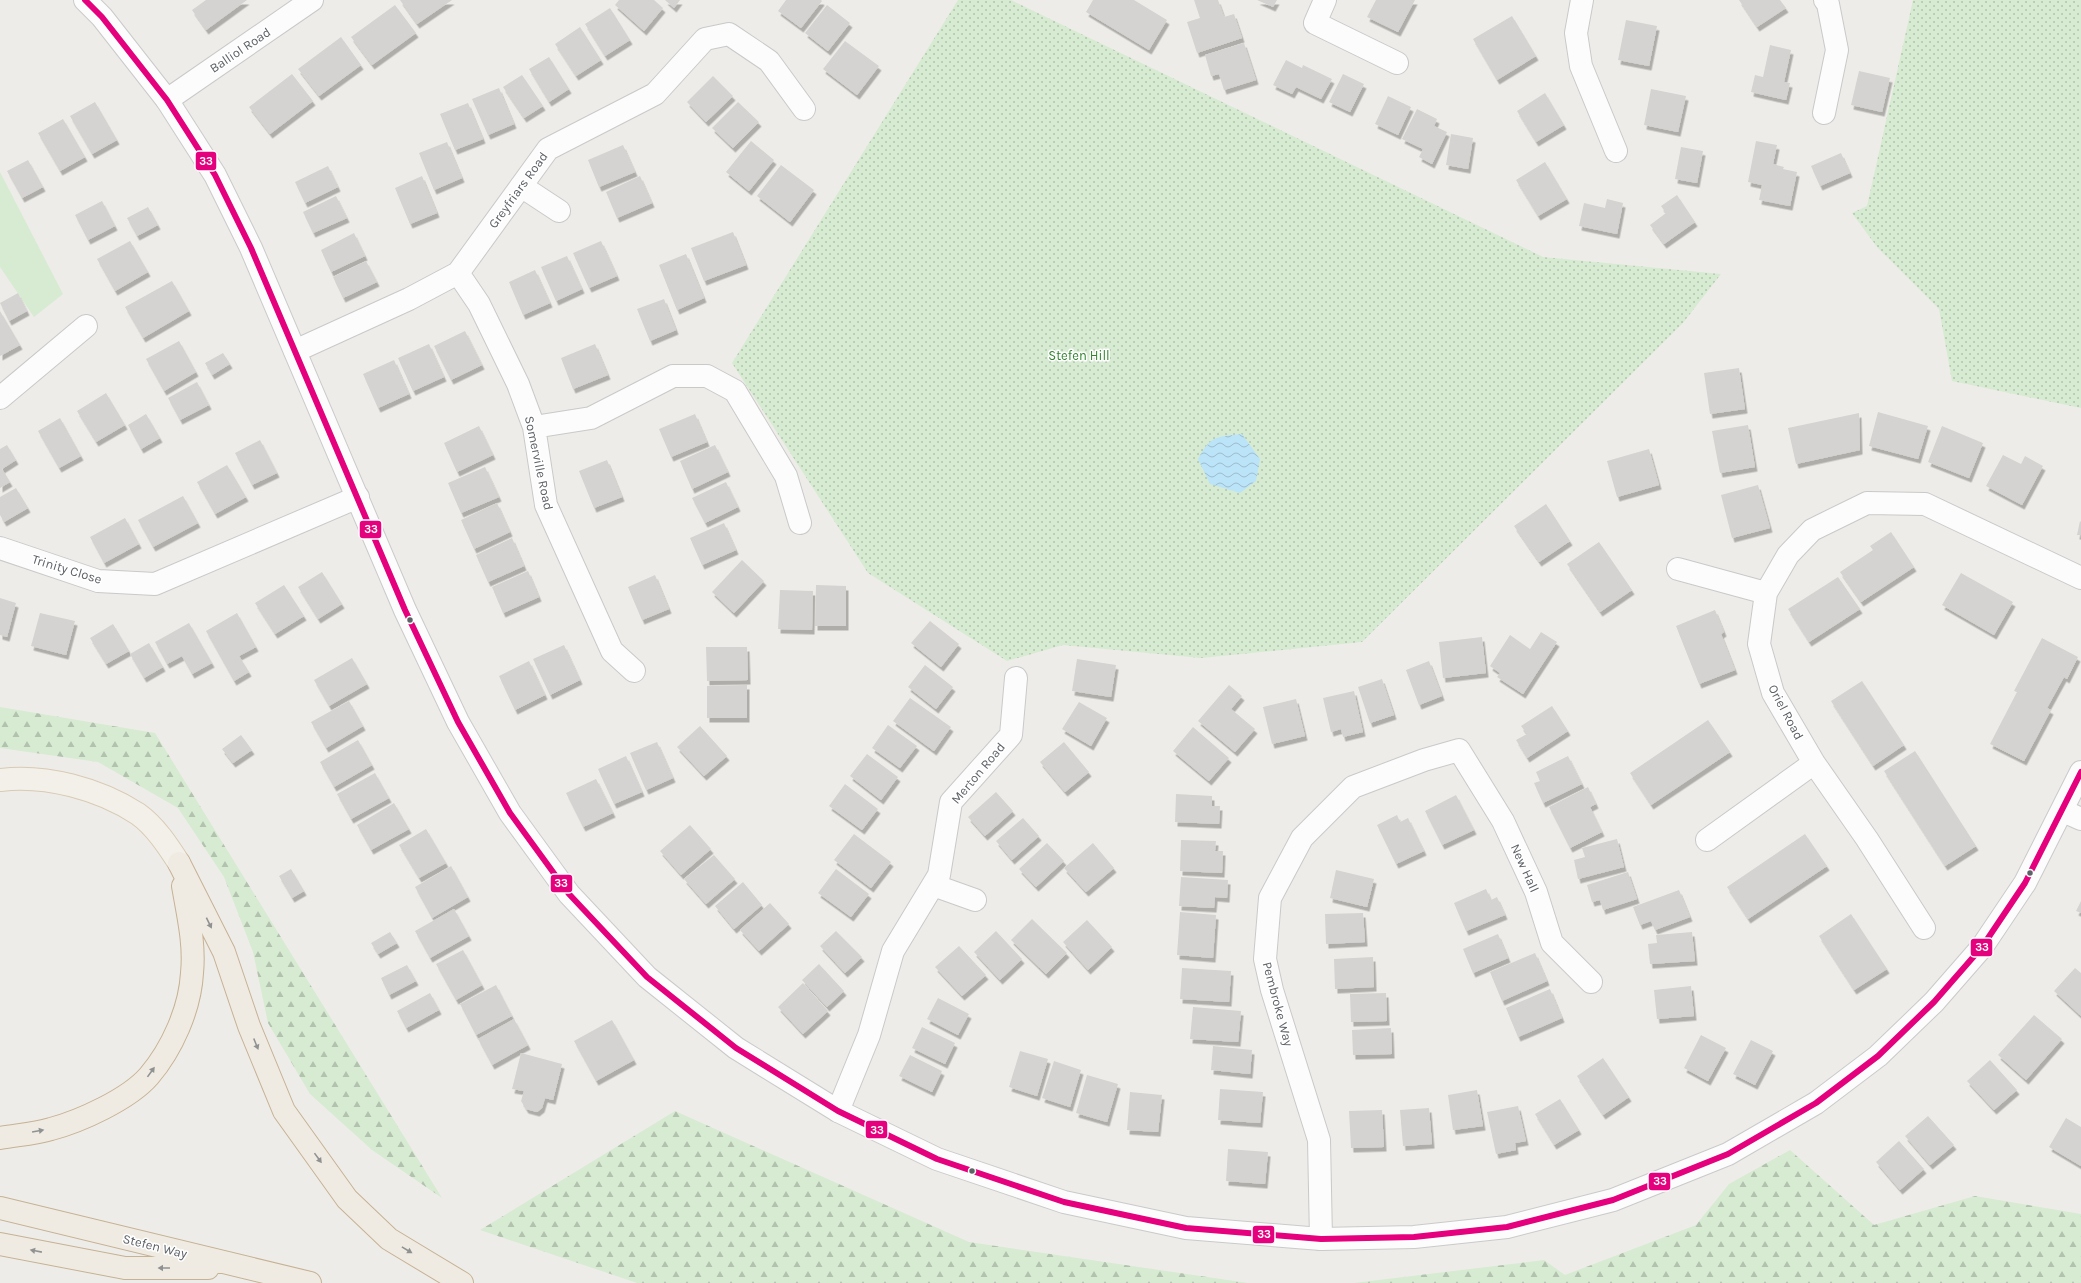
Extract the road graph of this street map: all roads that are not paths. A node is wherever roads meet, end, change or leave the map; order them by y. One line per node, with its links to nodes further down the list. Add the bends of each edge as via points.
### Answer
1 (85, 0): 7 (street, via 102,16)
2 (312, 0): 7 (street, Balliol Road)
3 (1325, 0): 6 (street, via 1315,23)
4 (1582, 0): 10 (street, via 1576,33 1581,66)
5 (1825, 0): 9 (street, via 1837,50)
6 (1397, 64)
7 (167, 100): 15 (street, via 214,175 251,248)
8 (804, 109): 11 (street, Greyfriars Road, via 769,61 729,34 705,39 655,94 548,148)
9 (1824, 113)
10 (1616, 151)
11 (521, 186): 12 (street); 13 (street, Greyfriars Road)
12 (559, 211)
13 (458, 273): 15 (street, Greyfriars Road, via 409,299); 17 (street, Somerville Road, via 479,304 518,384)
14 (86, 326): 16 (street)
15 (295, 350): 18 (street)
16 (0, 398)
17 (534, 427): 19 (street, via 591,418 673,376 707,376 735,391 786,476); 24 (street, Somerville Road, via 546,505 612,651)
18 (358, 497): 20 (street, Trinity Close, via 154,584 98,582); 37 (street, via 405,610 458,722 510,813 569,894 647,977 736,1048)
19 (800, 522)
20 (0, 548)
21 (1678, 569): 23 (street)
22 (2081, 578): 23 (street, Oriel Road, via 1925,504 1867,503 1812,530 1788,555)
23 (1766, 593): 27 (street, Oriel Road, via 1759,644 1774,693)
24 (634, 671)
25 (1016, 678): 33 (street, Merton Road, via 1012,735 951,802 939,875)
26 (1459, 750): 36 (street, New Hall, via 1503,821 1536,892 1552,942); 40 (street, Pembroke Way, via 1424,760 1353,787 1302,838 1270,898 1265,959 1272,990 1319,1140)
27 (1814, 764): 31 (street); 35 (street, Oriel Road, via 1867,839)
28 (2081, 772): 30 (street)
29 (0, 780): 32 (main road, via 44,780 110,799 139,815 162,838)
30 (2072, 815): 40 (street, via 1982,947 1934,1002 1878,1056 1822,1098 1735,1150 1613,1200 1507,1227 1414,1237)
31 (1707, 840)
32 (179, 863): 38 (highway, one-way to 32, via 51,1129 88,1116 122,1098 149,1076 174,1038 185,1008 192,974 192,939); 44 (highway, one-way to 44, via 224,952 249,1026 284,1111 347,1199 389,1239)
33 (933, 886): 34 (street); 37 (street, Merton Road, via 893,951 869,1035)
34 (975, 900)
35 (1924, 928)
36 (1592, 982)
37 (838, 1111): 40 (street, via 937,1159 1064,1202 1186,1228)
38 (0, 1138)
39 (0, 1208): 42 (highway, Stefen Way)
40 (1321, 1239)
41 (0, 1244): 42 (highway, one-way to 41, via 125,1268)
42 (245, 1268): 43 (highway, Stefen Way)
43 (310, 1283)
44 (462, 1283)

